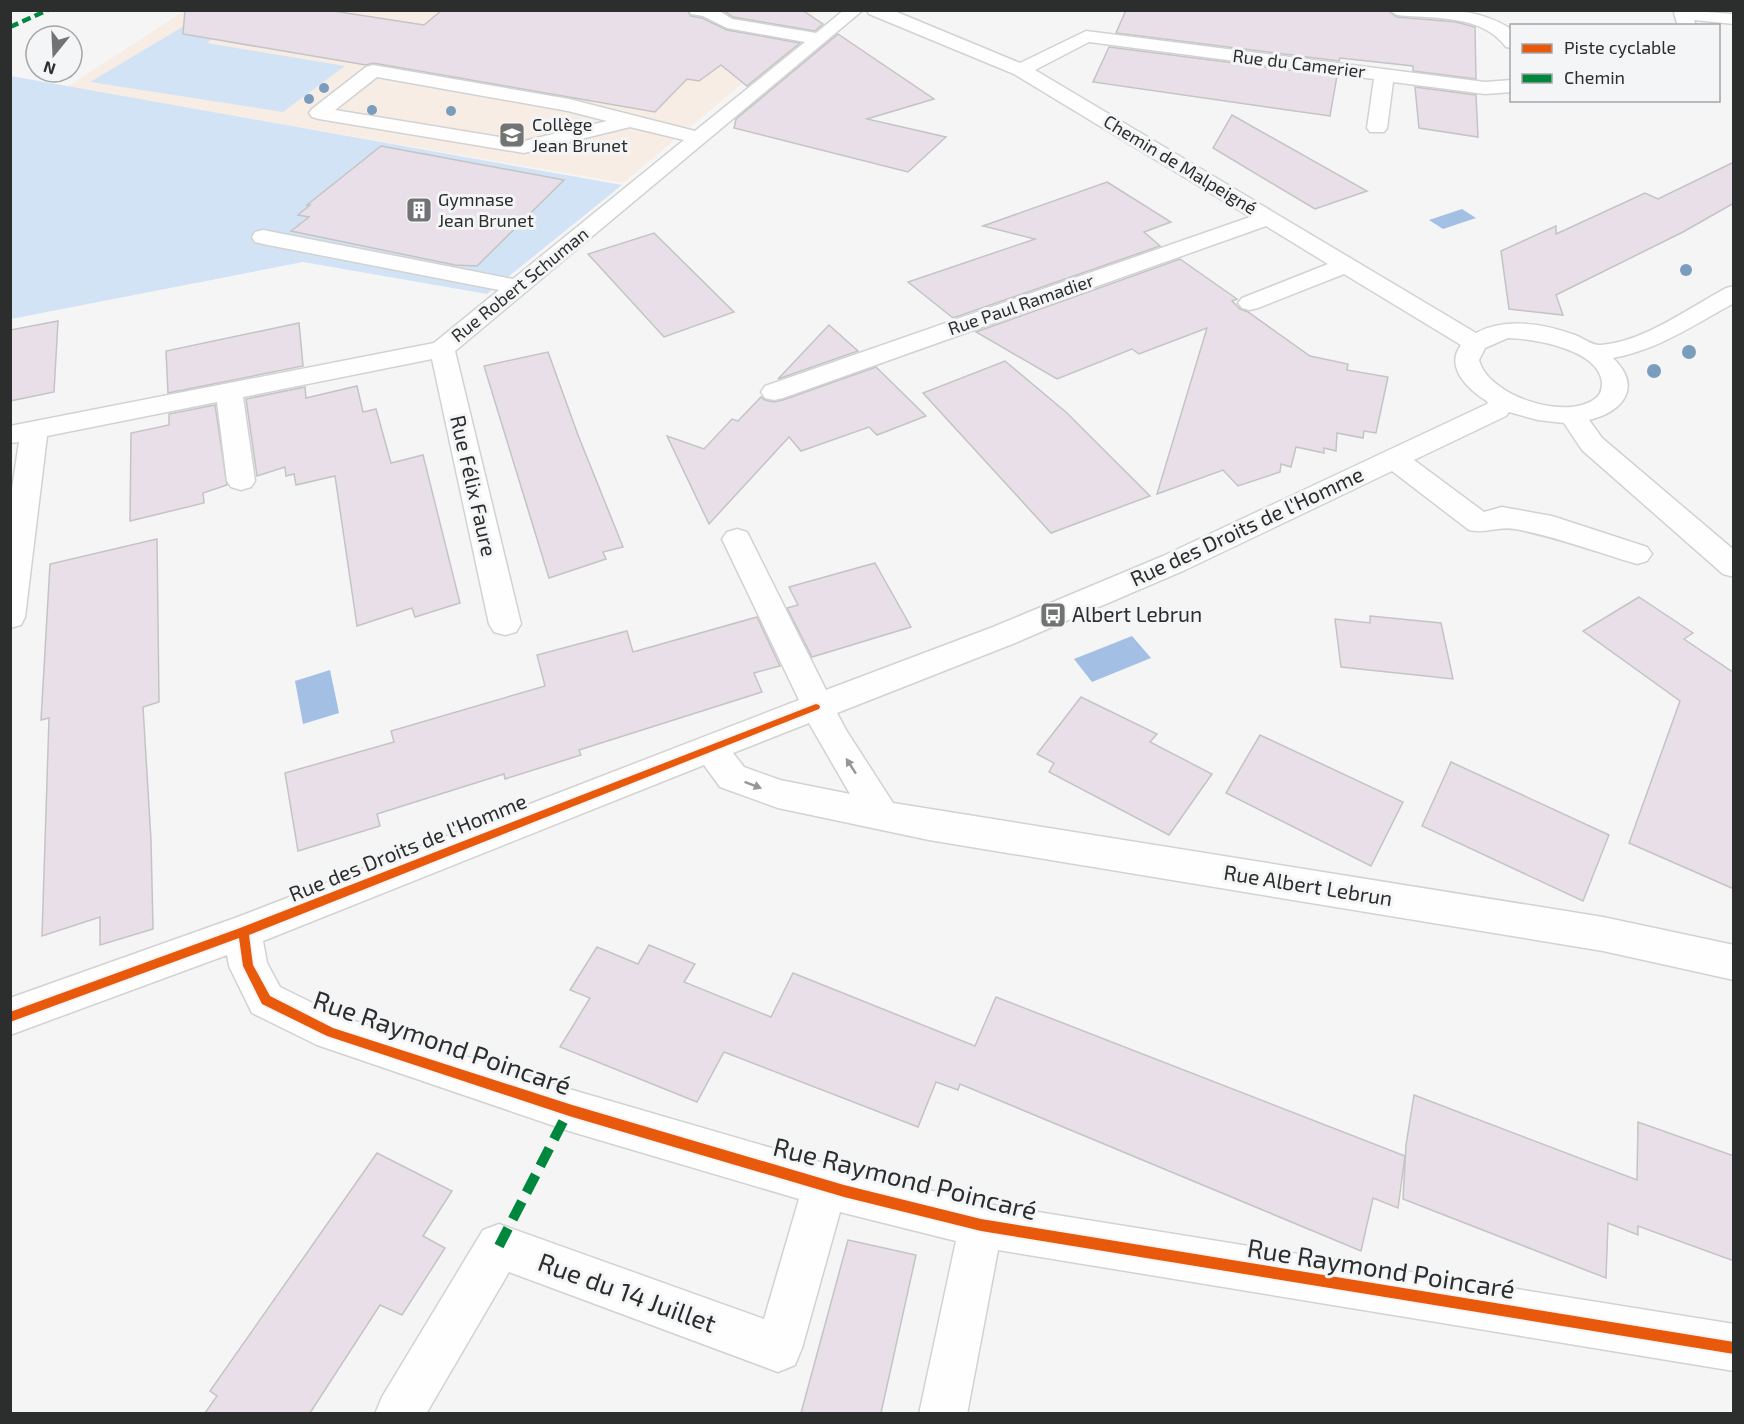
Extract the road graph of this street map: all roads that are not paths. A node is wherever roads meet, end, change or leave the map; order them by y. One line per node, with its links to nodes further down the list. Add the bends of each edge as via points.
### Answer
1 (697, 10): 7 (street, via 727,23)
2 (855, 10): 7 (street, Rue Robert Schuman)
3 (875, 10): 9 (street, Chemin de Malpeigné)
4 (1397, 10): 8 (street, via 1495,24)
5 (1682, 16): 6 (street)
6 (1734, 19)
7 (819, 39): 22 (street, Rue Robert Schuman)
8 (1510, 39)
9 (1021, 70): 10 (street, Rue du Camerier, via 1089,28); 23 (street, Chemin de Malpeigné)
10 (1384, 75): 12 (street, Rue du Camerier, via 1485,88); 20 (street)
11 (443, 83): 13 (street); 14 (street); 19 (street, via 373,71 319,113)
12 (1510, 86)
13 (504, 94): 15 (street); 17 (street)
14 (426, 97)
15 (488, 108)
16 (409, 111): 19 (street)
17 (629, 121): 21 (street, via 524,147); 22 (street)
18 (472, 122): 21 (street)
19 (392, 125): 21 (street)
20 (1377, 128)
21 (456, 136)
22 (699, 138): 26 (street, Rue Robert Schuman)
23 (1268, 218): 25 (street, Chemin de Malpeigné); 33 (street, Rue Paul Ramadier)
24 (263, 237): 26 (street)
25 (1346, 265): 28 (street); 29 (street, Chemin de Malpeigné)
26 (517, 287): 30 (street, Rue Robert Schuman)
27 (1734, 293): 31 (street, via 1633,347)
28 (1250, 303)
29 (1474, 342): 31 (street, via 1507,331 1528,331 1563,339); 34 (street, via 1466,360 1469,370 1482,386)
30 (442, 349): 32 (street, Rue Robert Schuman); 43 (street, Rue Félix Faure)
31 (1593, 354): 35 (street, via 1614,376 1614,398 1597,410)
32 (229, 392): 36 (street, Rue Robert Schuman); 38 (street)
33 (774, 392)
34 (1503, 400): 35 (street, via 1525,409); 37 (street, Rue des Droits de l'Homme, via 1497,410)
35 (1572, 416): 41 (street, via 1592,444)
36 (22, 432): 42 (street)
37 (1395, 459): 40 (street, via 1479,523 1502,517 1552,526); 44 (street, Rue des Droits de l'Homme, via 1174,563 984,643)
38 (241, 481)
39 (737, 539): 44 (street)
40 (1637, 554)
41 (1734, 567)
42 (10, 617)
43 (505, 624)
44 (816, 706): 45 (street, Rue des Droits de l'Homme); 46 (street, one-way to 44)
45 (710, 748): 46 (street, Rue Albert Lebrun, one-way to 46, via 732,777 778,794); 47 (street, Rue des Droits de l'Homme)
46 (882, 815): 48 (street, Rue Albert Lebrun, via 1603,934)
47 (243, 932): 49 (street, Rue des Droits de l'Homme); 50 (street, Rue Raymond Poincaré, via 248,966 266,1000 331,1032 569,1110)
48 (1734, 963)
49 (10, 1017)
50 (825, 1184): 51 (street, Rue Raymond Poincaré); 53 (street, Rue du 14 Juillet, via 778,1348 499,1246)
51 (981, 1225): 52 (street, Rue Raymond Poincaré); 54 (street)
52 (1734, 1348)
53 (399, 1413)
54 (943, 1413)

